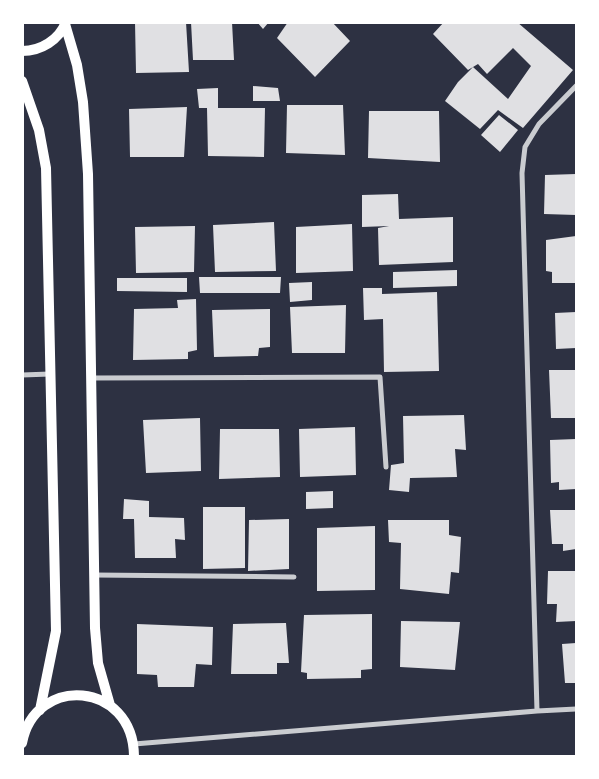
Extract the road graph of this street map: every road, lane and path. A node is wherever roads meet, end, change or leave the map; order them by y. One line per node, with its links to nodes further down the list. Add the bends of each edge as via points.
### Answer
1 (66, 23): 2 (main road, via 53,40 40,48); 7 (main road, via 83,102 88,174)
2 (22, 51)
3 (22, 81): 5 (main road, via 39,130 46,168)
4 (576, 86): 14 (street, via 539,124 525,146 522,173)
5 (50, 374): 6 (street); 13 (main road, via 56,631)
6 (22, 375)
7 (92, 378): 8 (street, via 380,377); 9 (main road)
8 (386, 467)
9 (94, 575): 10 (street); 11 (main road, via 98,662)
10 (294, 577)
11 (110, 705): 13 (main road, via 93,697 75,695 56,699); 16 (main road, via 126,722)
12 (576, 709): 14 (street)
13 (40, 710): 15 (main road, via 26,730)
14 (537, 711): 16 (street)
15 (22, 743)
16 (134, 744): 17 (main road)
17 (134, 756)

